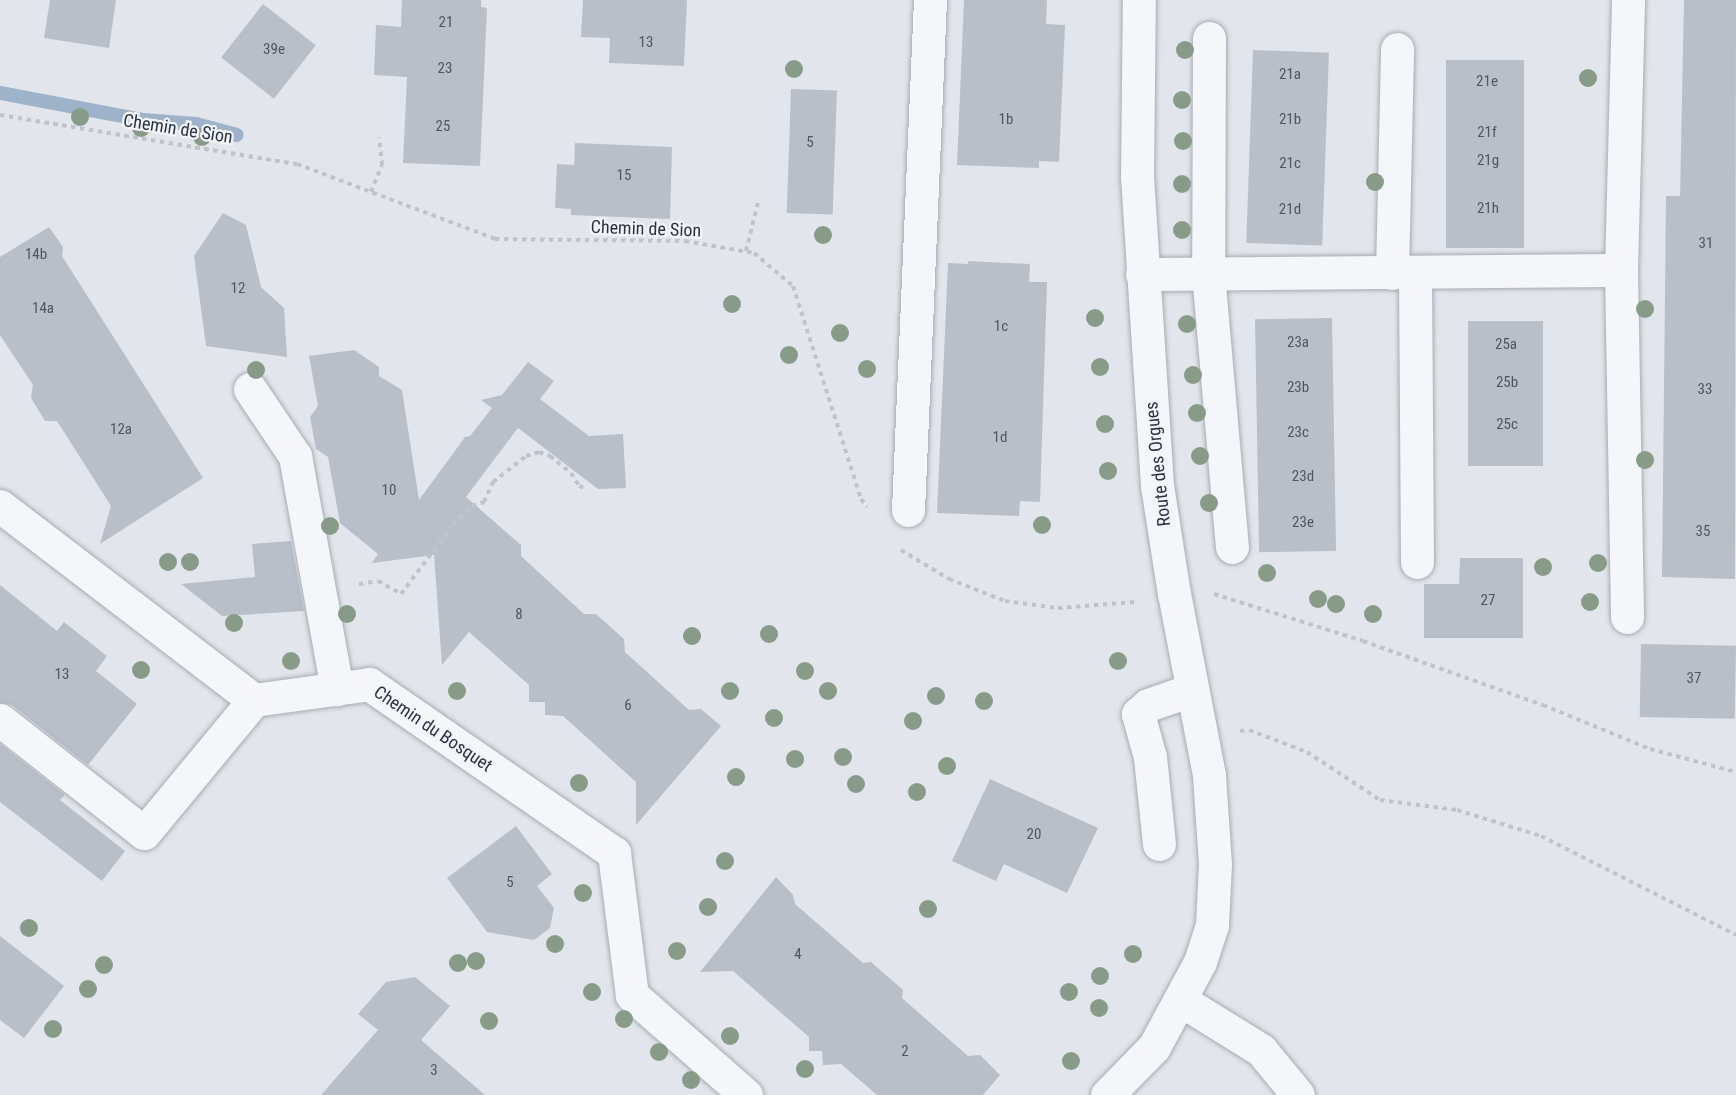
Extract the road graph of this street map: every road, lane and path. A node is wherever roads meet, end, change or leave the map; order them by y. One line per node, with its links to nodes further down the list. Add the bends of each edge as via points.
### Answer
1 (930, 0): 18 (street)
2 (1139, 0): 14 (street, Route des Orgues, via 1137,178)
3 (1628, 0): 11 (street)
4 (1209, 38): 12 (street)
5 (1397, 49): 13 (street)
6 (0, 115): 8 (path, Chemin de Sion, via 274,159)
7 (380, 137): 8 (path, via 382,165)
8 (371, 192): 10 (path, Chemin de Sion, via 495,239 685,241)
9 (758, 202): 10 (path)
10 (746, 251): 19 (path, Chemin de Sion, via 774,267 794,286 861,499)
11 (1621, 270): 13 (street); 25 (street)
12 (1208, 273): 13 (street); 14 (street); 21 (street)
13 (1403, 273): 22 (street)
14 (1142, 274): 24 (street, Route des Orgues, via 1157,485)
15 (250, 388): 23 (street, via 295,456)
16 (587, 489): 23 (path, via 579,486 571,473 550,456 539,452 526,456 493,482 484,502 472,506 453,525 401,594 378,581)
17 (0, 506): 28 (street)
18 (908, 510)
19 (872, 514)
20 (894, 542): 24 (path, via 949,579 1005,601 1058,608 1115,606)
21 (1232, 547)
22 (1417, 562)
23 (320, 590): 26 (street)
24 (1173, 594): 27 (street, Route des Orgues); 31 (path, via 1219,594 1543,705 1650,749)
25 (1627, 617)
26 (337, 689): 28 (street, Chemin du Bosquet); 35 (street, Chemin du Bosquet, via 369,684 614,853 632,995)
27 (1191, 690): 30 (street, Route des Orgues); 32 (street, via 1148,705 1138,714 1150,757)
28 (254, 699): 29 (street, via 144,833)
29 (0, 720)
30 (1200, 732): 33 (path, via 1249,730 1307,752 1380,800 1457,810 1541,836); 34 (street, Route des Orgues, via 1209,775 1215,864 1212,925)
31 (1736, 772)
32 (1159, 844)
33 (1736, 934)
34 (1182, 1001): 36 (street, Route des Orgues, via 1154,1047); 37 (street, via 1261,1050)
35 (746, 1095)
36 (1107, 1095)
37 (1298, 1095)

